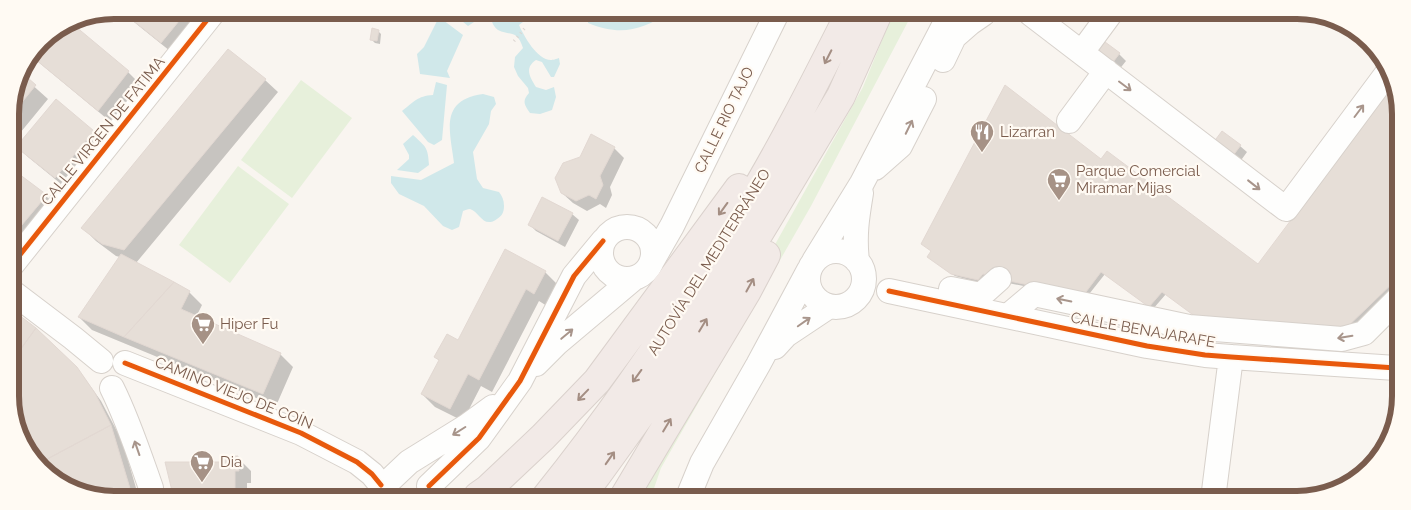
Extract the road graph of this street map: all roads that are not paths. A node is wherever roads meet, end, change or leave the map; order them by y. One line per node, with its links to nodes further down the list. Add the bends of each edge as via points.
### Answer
1 (208, 19): 19 (street, CALLE VIRGEN DE FATIMA)
2 (774, 19): 16 (street, CALLE RIO TAJO)
3 (847, 19): 13 (highway, AUTOVÍA DEL MEDITERRÁNEO, one-way to 13)
4 (875, 19): 12 (highway, AUTOVÍA DEL MEDITERRÁNEO)
5 (947, 19): 15 (street)
6 (976, 19): 15 (street, one-way to 6, via 900,146 954,37)
7 (1037, 19): 9 (street)
8 (1106, 19): 9 (street)
9 (1082, 52): 10 (street)
10 (1106, 71): 11 (street, one-way to 11, via 1286,209); 14 (street)
11 (1385, 76)
12 (841, 96): 45 (highway, AUTOVÍA DEL MEDITERRÁNEO, one-way to 12, via 695,339); 46 (highway, one-way to 12, via 747,290 813,170)
13 (805, 101): 43 (highway, one-way to 43, via 596,381); 44 (highway, AUTOVÍA DEL MEDITERRÁNEO, one-way to 44, via 745,209 666,336)
14 (1069, 120)
15 (864, 179): 21 (street, via 854,242); 22 (street)
16 (672, 226): 17 (street); 20 (street, CALLE RIO TAJO)
17 (640, 230): 18 (street, via 632,227 616,229); 20 (street, via 651,243)
18 (604, 241): 23 (street, via 601,257 608,272 624,280); 38 (street, via 574,276)
19 (19, 256)
20 (652, 261): 23 (street, via 642,275)
21 (859, 264): 22 (street, via 840,251 822,255); 25 (street, CALLE BENAJARAFE, via 874,280); 27 (street, via 864,279)
22 (812, 266): 29 (street, via 809,289 814,298); 35 (street)
23 (633, 279): 38 (street, one-way to 23, via 557,343)
24 (999, 279): 25 (street, via 981,295 914,280)
25 (895, 292): 27 (street, CALLE BENAJARAFE, via 871,292); 30 (street, CALLE BENAJARAFE)
26 (19, 296): 33 (street)
27 (859, 296): 29 (street, via 845,306)
28 (1392, 305): 30 (street, one-way to 30, via 1364,333 1342,338 1189,327 1034,294)
29 (828, 307): 35 (street, one-way to 29, via 786,335)
30 (1008, 316): 32 (street, CALLE BENAJARAFE, via 1147,346)
31 (1392, 324): 36 (street)
32 (1231, 357): 36 (street, CALLE BENAJARAFE); 48 (street)
33 (101, 361): 34 (street, via 116,357); 39 (street, via 97,376 103,385)
34 (125, 363): 39 (street, via 128,372 125,381); 40 (street, CAMINO VIEJO DE COÍN, via 301,432 357,462 372,474)
35 (758, 365): 47 (street, via 702,463)
36 (1350, 365): 37 (street, CALLE BENAJARAFE)
37 (1392, 368)
38 (516, 386): 40 (street, one-way to 40, via 467,426 409,462); 42 (street, via 479,438)
39 (112, 388): 41 (street, one-way to 39)
40 (381, 487): 42 (street, via 401,477 411,477)
41 (151, 491)
42 (433, 491)
43 (485, 491)
44 (551, 491)
45 (585, 491)
46 (628, 491)
47 (690, 491)
48 (1213, 491)

